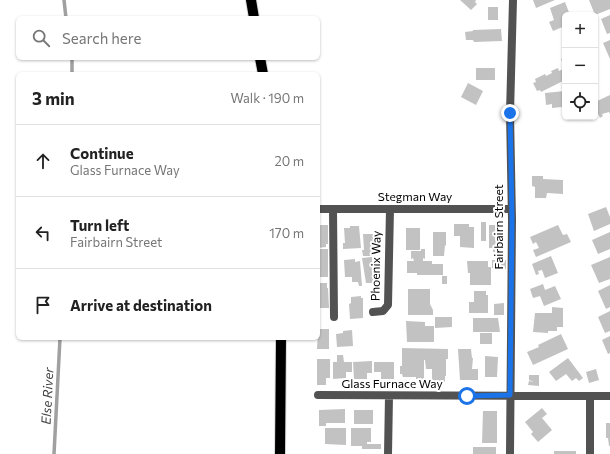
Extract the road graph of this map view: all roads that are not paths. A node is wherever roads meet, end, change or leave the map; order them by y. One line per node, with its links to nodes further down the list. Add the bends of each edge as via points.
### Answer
1 (251, 0): 3 (main road)
2 (512, 0): 9 (street, Fairbairn Street)
3 (254, 16)
4 (260, 60): 5 (main road)
5 (263, 72)
6 (333, 208): 7 (street, Stegman Way); 8 (street, Stegman Way); 11 (street)
7 (320, 209)
8 (390, 209): 9 (street, Stegman Way); 10 (street, Phoenix Way, via 388,305 383,311)
9 (511, 209): 14 (street, Fairbairn Street)
10 (373, 312)
11 (334, 317)
12 (281, 340): 18 (main road)
13 (318, 395): 15 (street, Glass Furnace Way)
14 (510, 395): 15 (street, Glass Furnace Way); 16 (street, Glass Furnace Way); 20 (street, Fairbairn Street)
15 (389, 396): 19 (street)
16 (590, 396): 17 (street, Glass Furnace Way); 21 (street)
17 (610, 396)
18 (280, 454)
19 (388, 454)
20 (510, 454)
21 (590, 454)

